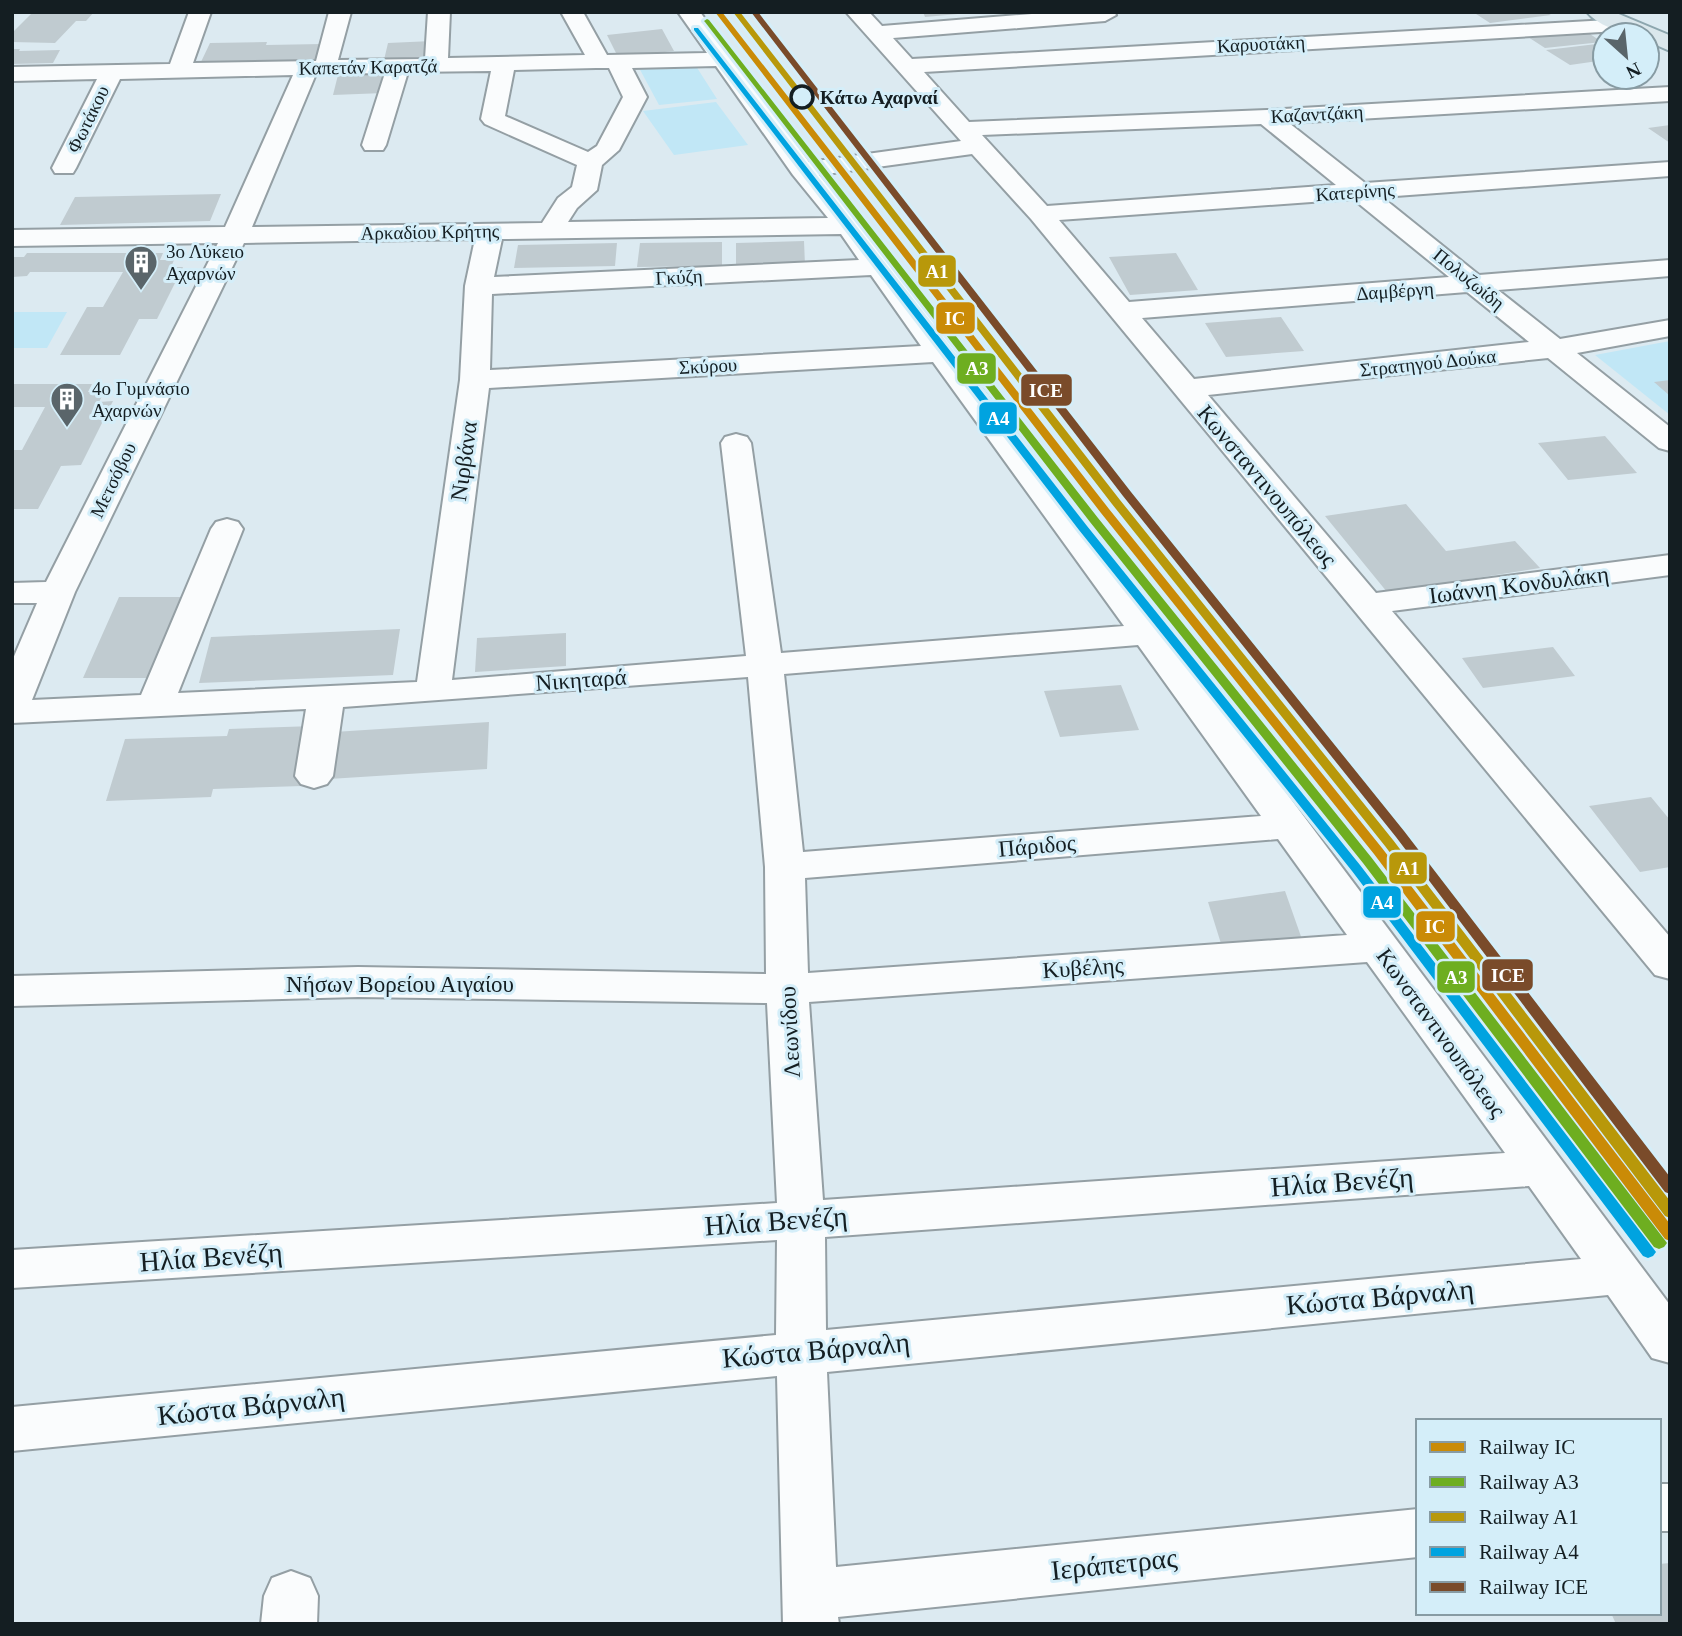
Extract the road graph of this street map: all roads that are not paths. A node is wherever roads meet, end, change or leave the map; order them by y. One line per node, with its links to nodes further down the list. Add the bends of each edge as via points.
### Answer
1 (200, 12): 16 (street)
2 (340, 12): 15 (street, Μετσόβου)
3 (439, 12): 12 (street)
4 (572, 12): 10 (street)
5 (689, 12): 9 (street, Κωνσταντινουπόλεως)
6 (1105, 15): 7 (street)
7 (866, 22): 13 (street, Κωνσταντινουπόλεως)
8 (1591, 31): 13 (street, Καρυοτάκη)
9 (724, 59): 10 (street, Καπετάν Καρατζά); 26 (street, Κωνσταντινουπόλεως)
10 (610, 63): 11 (street, Καπετάν Καρατζά); 23 (street, via 635,97 607,150)
11 (504, 65): 12 (street, Καπετάν Καρατζά); 23 (street, via 492,119)
12 (436, 66): 14 (street, Καπετάν Καρατζά)
13 (905, 66): 21 (street, Κωνσταντινουπόλεως)
14 (398, 67): 15 (street, Καπετάν Καρατζά); 22 (street)
15 (316, 68): 16 (street, Καπετάν Καρατζά); 32 (street, Μετσόβου)
16 (178, 70): 17 (street, Καπετάν Καρατζά)
17 (112, 71): 18 (street, Καπετάν Καρατζά); 24 (street, Φωτάκου)
18 (12, 74)
19 (1670, 94): 20 (street, Καζαντζάκη)
20 (1267, 117): 21 (street, Καζαντζάκη); 27 (street, Πολυζωίδη)
21 (971, 138): 26 (street, Καζαντζάκη); 28 (street, Κωνσταντινουπόλεως)
22 (374, 145)
23 (590, 162): 30 (street, via 584,190 567,203)
24 (64, 168)
25 (1670, 169): 27 (street, Κατερίνης)
26 (802, 170): 29 (street, Κωνσταντινουπόλεως)
27 (1361, 192): 28 (street, Κατερίνης); 36 (street, Πολυζωίδη)
28 (1040, 214): 38 (street, Κωνσταντινουπόλεως)
29 (848, 226): 30 (street, Αρκαδίου Κρήτης); 34 (street, Κωνσταντινουπόλεως)
30 (550, 230): 31 (street, Αρκαδίου Κρήτης)
31 (490, 231): 32 (street, Αρκαδίου Κρήτης); 37 (street, Νιρβάνα)
32 (235, 235): 33 (street, Αρκαδίου Κρήτης); 48 (street, Μετσόβου)
33 (12, 238)
34 (878, 267): 37 (street, Γκύζη); 41 (street, Κωνσταντινουπόλεως)
35 (1670, 268): 36 (street, Δαμβέργη)
36 (1477, 285): 38 (street, Δαμβέργη); 40 (street, Πολυζωίδη)
37 (479, 286): 42 (street, Νιρβάνα)
38 (1119, 311): 43 (street, Κωνσταντινουπόλεως)
39 (1670, 328): 40 (street, Στρατηγού Δούκα)
40 (1557, 348): 43 (street, Στρατηγού Δούκα); 44 (street, Πολυζωίδη)
41 (941, 353): 42 (street, Σκύρου); 51 (street, Κωνσταντινουπόλεως)
42 (475, 380): 53 (street, Νιρβάνα)
43 (1185, 389): 50 (street, Κωνσταντινουπόλεως)
44 (1670, 442)
45 (736, 443): 52 (street, Λεωνίδου)
46 (227, 529): 55 (street)
47 (1670, 565): 50 (street, Ιωάννη Κονδυλάκη)
48 (58, 592): 49 (street); 56 (street, Μετσόβου)
49 (12, 593)
50 (1367, 604): 61 (street, Κωνσταντινουπόλεως)
51 (1148, 634): 52 (street, Νικηταρά); 59 (street, Κωνσταντινουπόλεως)
52 (765, 666): 53 (street, Νικηταρά); 60 (street, Λεωνίδου)
53 (433, 692): 54 (street, Νικηταρά)
54 (327, 697): 55 (street, Νικηταρά); 58 (street)
55 (156, 703): 57 (street, Νικηταρά)
56 (12, 704)
57 (12, 712)
58 (314, 776)
59 (1289, 826): 60 (street, Πάριδος); 62 (street, Κωνσταντινουπόλεως)
60 (785, 867): 64 (street, Λεωνίδου)
61 (1652, 916): 63 (street, Κωνσταντινουπόλεως)
62 (1378, 947): 64 (street, Κυβέλης); 66 (street, Κωνσταντινουπόλεως)
63 (1670, 965)
64 (788, 989): 65 (street, Νήσων Βορείου Αιγαίου, via 358,982); 67 (street, Λεωνίδου)
65 (12, 990)
66 (1540, 1168): 67 (street, Ηλία Βενέζη); 69 (street, Κωνσταντινουπόλεως)
67 (802, 1220): 68 (street, Ηλία Βενέζη); 71 (street, Λεωνίδου)
68 (12, 1269)
69 (1619, 1275): 70 (street, Κωνσταντινουπόλεως); 71 (street, Κώστα Βάρναλη)
70 (1670, 1343)
71 (801, 1351): 72 (street, Κώστα Βάρναλη); 74 (street, Λεωνίδου)
72 (12, 1429)
73 (1416, 1533): 74 (street, Ιεράπετρας)
74 (811, 1609)

